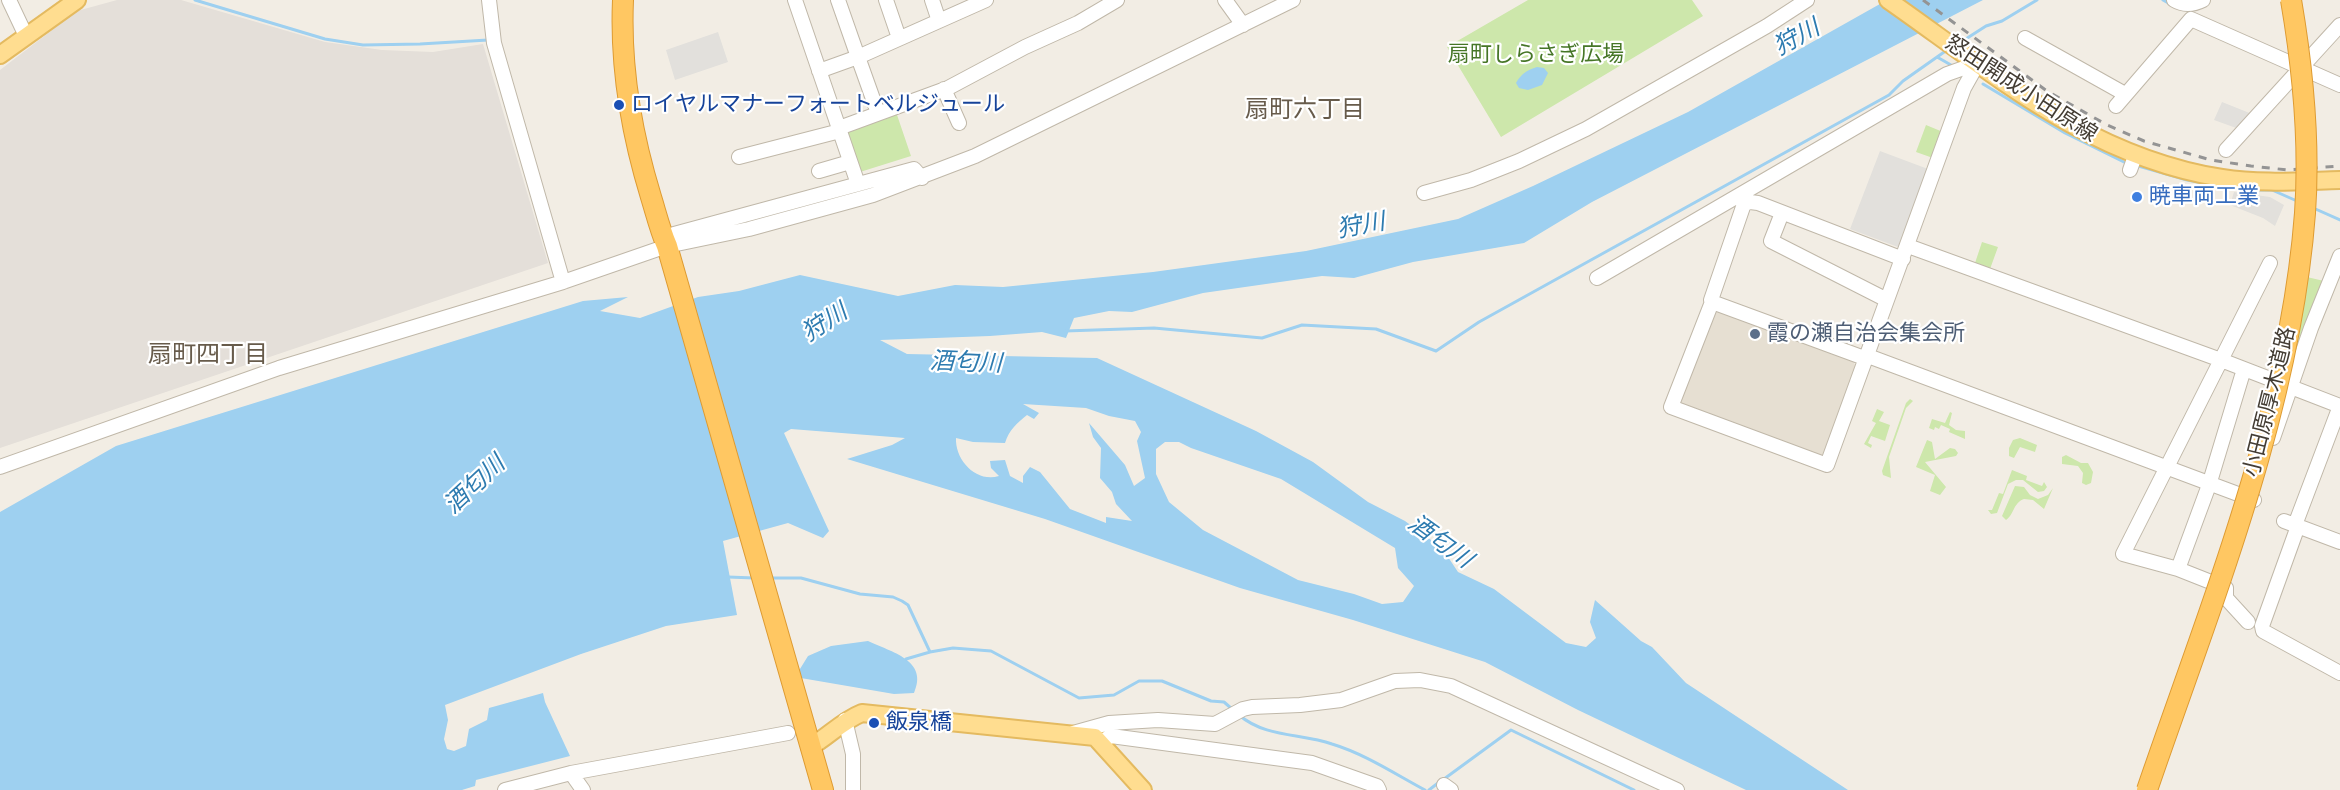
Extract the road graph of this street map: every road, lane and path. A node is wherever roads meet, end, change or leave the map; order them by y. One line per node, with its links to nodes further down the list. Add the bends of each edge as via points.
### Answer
1 (9, 0): 22 (street)
2 (77, 0): 22 (main road)
3 (489, 0): 52 (street, via 494,43)
4 (623, 0): 47 (highway, via 627,101)
5 (795, 0): 29 (street)
6 (838, 0): 26 (street)
7 (886, 0): 23 (street)
8 (932, 0): 19 (street)
9 (1117, 0): 31 (street)
10 (1225, 0): 20 (street)
11 (1293, 0): 20 (street)
12 (1807, 0): 44 (street, via 1586,129 1471,180)
13 (1888, 0): 27 (main road, 怒田開成小田原線)
14 (2174, 0): 15 (street, via 2187,4)
15 (2203, 0)
16 (2279, 0): 84 (highway, 小田原厚木道路, via 2292,94 2295,156 2289,265 2280,319 2266,385 2227,518)
17 (2291, 0): 85 (highway, 小田原厚木道路, bridge, via 2299,44 2306,152 2305,211 2290,326 2231,544)
18 (980, 1): 19 (street)
19 (939, 21): 23 (street)
20 (1243, 25): 41 (street)
21 (2340, 25): 28 (street)
22 (26, 36): 25 (main road)
23 (899, 38): 26 (street)
24 (2025, 38): 32 (street)
25 (0, 55)
26 (858, 57): 29 (street); 34 (street)
27 (1978, 63): 42 (main road, 怒田開成小田原線, via 2133,162 2222,178); 45 (street, via 1947,75); 48 (street, via 1964,88)
28 (2298, 68): 30 (street); 32 (street, via 2191,19); 37 (street)
29 (819, 71): 36 (street)
30 (2340, 85)
31 (944, 90): 34 (street); 35 (street)
32 (2125, 94): 33 (street)
33 (2116, 106)
34 (878, 113): 36 (street)
35 (959, 123)
36 (840, 130): 38 (street); 39 (street)
37 (2226, 150)
38 (739, 157)
39 (850, 162): 40 (street); 43 (street)
40 (819, 171)
41 (922, 178): 43 (street, via 914,169); 47 (street, via 749,229)
42 (2340, 180)
43 (858, 184): 47 (street)
44 (1424, 193)
45 (1747, 198): 46 (street); 51 (street); 54 (street)
46 (1782, 213): 48 (street); 53 (street, via 1771,241)
47 (665, 241): 52 (street); 75 (highway)
48 (1905, 252): 53 (street); 56 (street)
49 (2340, 256): 58 (street)
50 (2270, 263): 56 (street)
51 (1598, 278)
52 (563, 282): 61 (street, via 279,368)
53 (1887, 300): 55 (street)
54 (1712, 302): 55 (street); 55 (street, via 1671,407 1827,465)
55 (1867, 358): 62 (street)
56 (2221, 360): 57 (street); 62 (street)
57 (2244, 369): 58 (street); 63 (street)
58 (2289, 387): 59 (street); 64 (street)
59 (2340, 406): 60 (street)
60 (2335, 439): 65 (street)
61 (0, 467)
62 (2166, 468): 63 (street); 67 (street, via 2123,554)
63 (2209, 484): 64 (street); 67 (street)
64 (2254, 500): 68 (street)
65 (2292, 524): 66 (street); 70 (street, via 2263,631)
66 (2340, 542)
67 (2178, 568): 68 (street)
68 (2226, 589): 69 (street, via 2226,598)
69 (2248, 622)
70 (2340, 673)
71 (844, 720): 73 (main road, via 862,713); 75 (main road); 80 (street, via 853,754)
72 (788, 733): 76 (street)
73 (1072, 734): 74 (main road, via 1095,737); 83 (street, via 1109,723 1158,720 1215,724 1238,713 1341,700 1395,681 1420,680 1451,686)
74 (1101, 742): 81 (main road); 82 (street, via 1111,736 1312,763 1358,778)
75 (810, 747): 79 (highway)
76 (571, 773): 77 (street); 78 (street)
77 (505, 790)
78 (583, 790)
79 (823, 790)
80 (853, 790)
81 (1143, 790)
82 (1379, 790)
83 (1677, 790)
84 (2136, 790)
85 (2147, 790)

